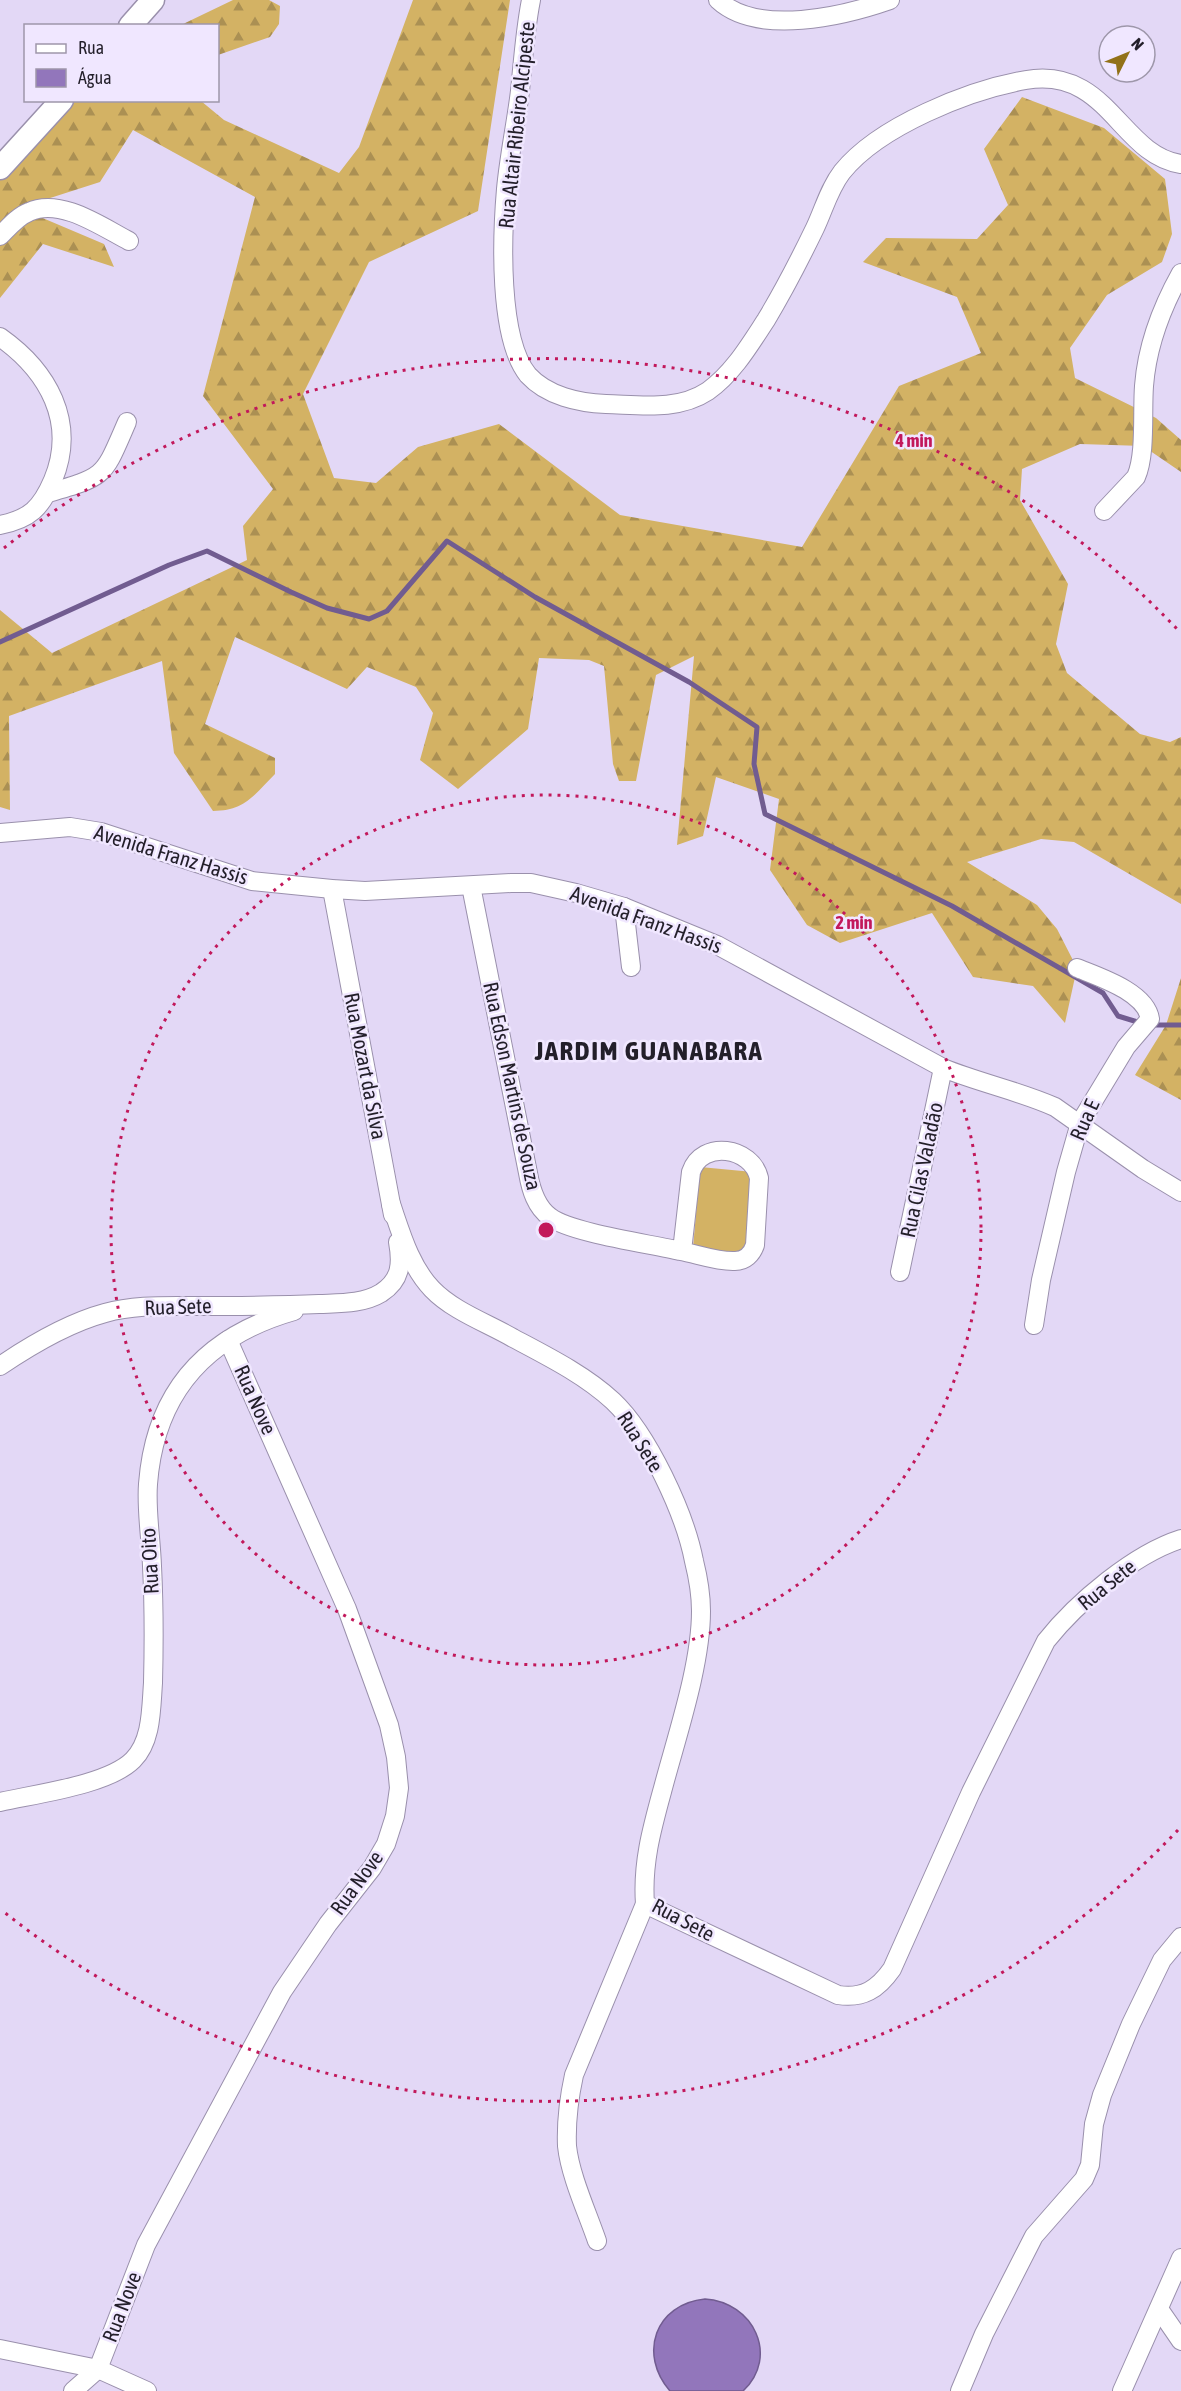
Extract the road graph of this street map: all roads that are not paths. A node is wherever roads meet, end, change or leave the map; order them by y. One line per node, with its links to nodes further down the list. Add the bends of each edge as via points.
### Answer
1 (153, 0): 5 (main road)
2 (531, 0): 7 (street, Rua Altair Ribeiro Alcipeste, via 506,190 504,279 508,329 515,353 537,384 555,395 601,403 662,405 690,402 709,390 745,352 776,303 842,172 882,138 953,100 1026,80 1061,81 1089,94 1152,153)
3 (718, 0): 4 (street, via 730,10 748,16 795,19 846,14)
4 (890, 0)
5 (132, 24)
6 (60, 102): 8 (main road)
7 (1181, 164)
8 (0, 168)
9 (0, 236): 10 (street, via 27,212 45,207 86,219)
10 (129, 241)
11 (1181, 273): 15 (street, via 1155,333 1144,382 1142,462 1136,477)
12 (0, 337): 14 (street, via 40,375 57,409 62,448)
13 (127, 422): 14 (street, via 109,463 97,477)
14 (48, 493): 16 (street, via 35,512)
15 (1104, 511)
16 (0, 525)
17 (6, 833): 19 (street, Avenida Franz Hassis, via 70,827 101,832 252,881)
18 (471, 886): 19 (street, Avenida Franz Hassis); 20 (street, Avenida Franz Hassis, via 531,884); 28 (street, Rua Edson Martins de Souza, via 535,1198 545,1213 565,1225)
19 (332, 889): 26 (street, Rua Mozart da Silva)
20 (624, 908): 21 (street); 23 (street, Avenida Franz Hassis, via 717,945)
21 (631, 967)
22 (1077, 969): 24 (street, Rua E, via 1116,984 1150,1015)
23 (944, 1068): 24 (street, Avenida Franz Hassis, via 1039,1100); 29 (street, Rua Cilas Valadão)
24 (1080, 1123): 25 (street, Avenida Franz Hassis); 31 (street, Rua E, via 1041,1280)
25 (1181, 1192)
26 (391, 1204): 27 (street, Rua Mozart da Silva); 36 (street, Rua Sete, via 411,1257 437,1294 574,1373 626,1414 678,1512 694,1559 700,1631 648,1843)
27 (398, 1243): 30 (street, Rua Sete, via 400,1270 389,1287 356,1302)
28 (682, 1251): 28 (street, Rua Edson Martins de Souza, via 730,1261 751,1253 755,1245 759,1178 747,1158 717,1150 696,1162 691,1172)
29 (900, 1272)
30 (316, 1304): 32 (street, Rua Oito, via 258,1323); 33 (street, Rua Sete, via 147,1306 105,1312 23,1350)
31 (1034, 1325)
32 (228, 1340): 35 (street, Rua Oito, via 183,1379 164,1413 154,1443 147,1514 152,1565 153,1673 145,1743 132,1761 105,1777); 43 (street, Rua Nove, via 347,1609 389,1725 399,1788 386,1844 282,1992 146,2245)
33 (0, 1366)
34 (1181, 1539): 36 (street, Rua Sete, via 1136,1560 1060,1623 1046,1641 971,1792 898,1959 878,1986 861,1995 838,1995)
35 (0, 1802)
36 (645, 1904): 38 (street, via 571,2089 567,2146)
37 (1181, 1937): 46 (street, via 1162,1960 1102,2095 1084,2179 1034,2236)
38 (597, 2241)
39 (1181, 2258): 40 (street)
40 (1159, 2309): 41 (street); 47 (street)
41 (1181, 2341)
42 (0, 2349): 43 (street)
43 (98, 2369): 44 (street); 45 (street)
44 (74, 2391)
45 (147, 2391)
46 (960, 2391)
47 (1122, 2391)

